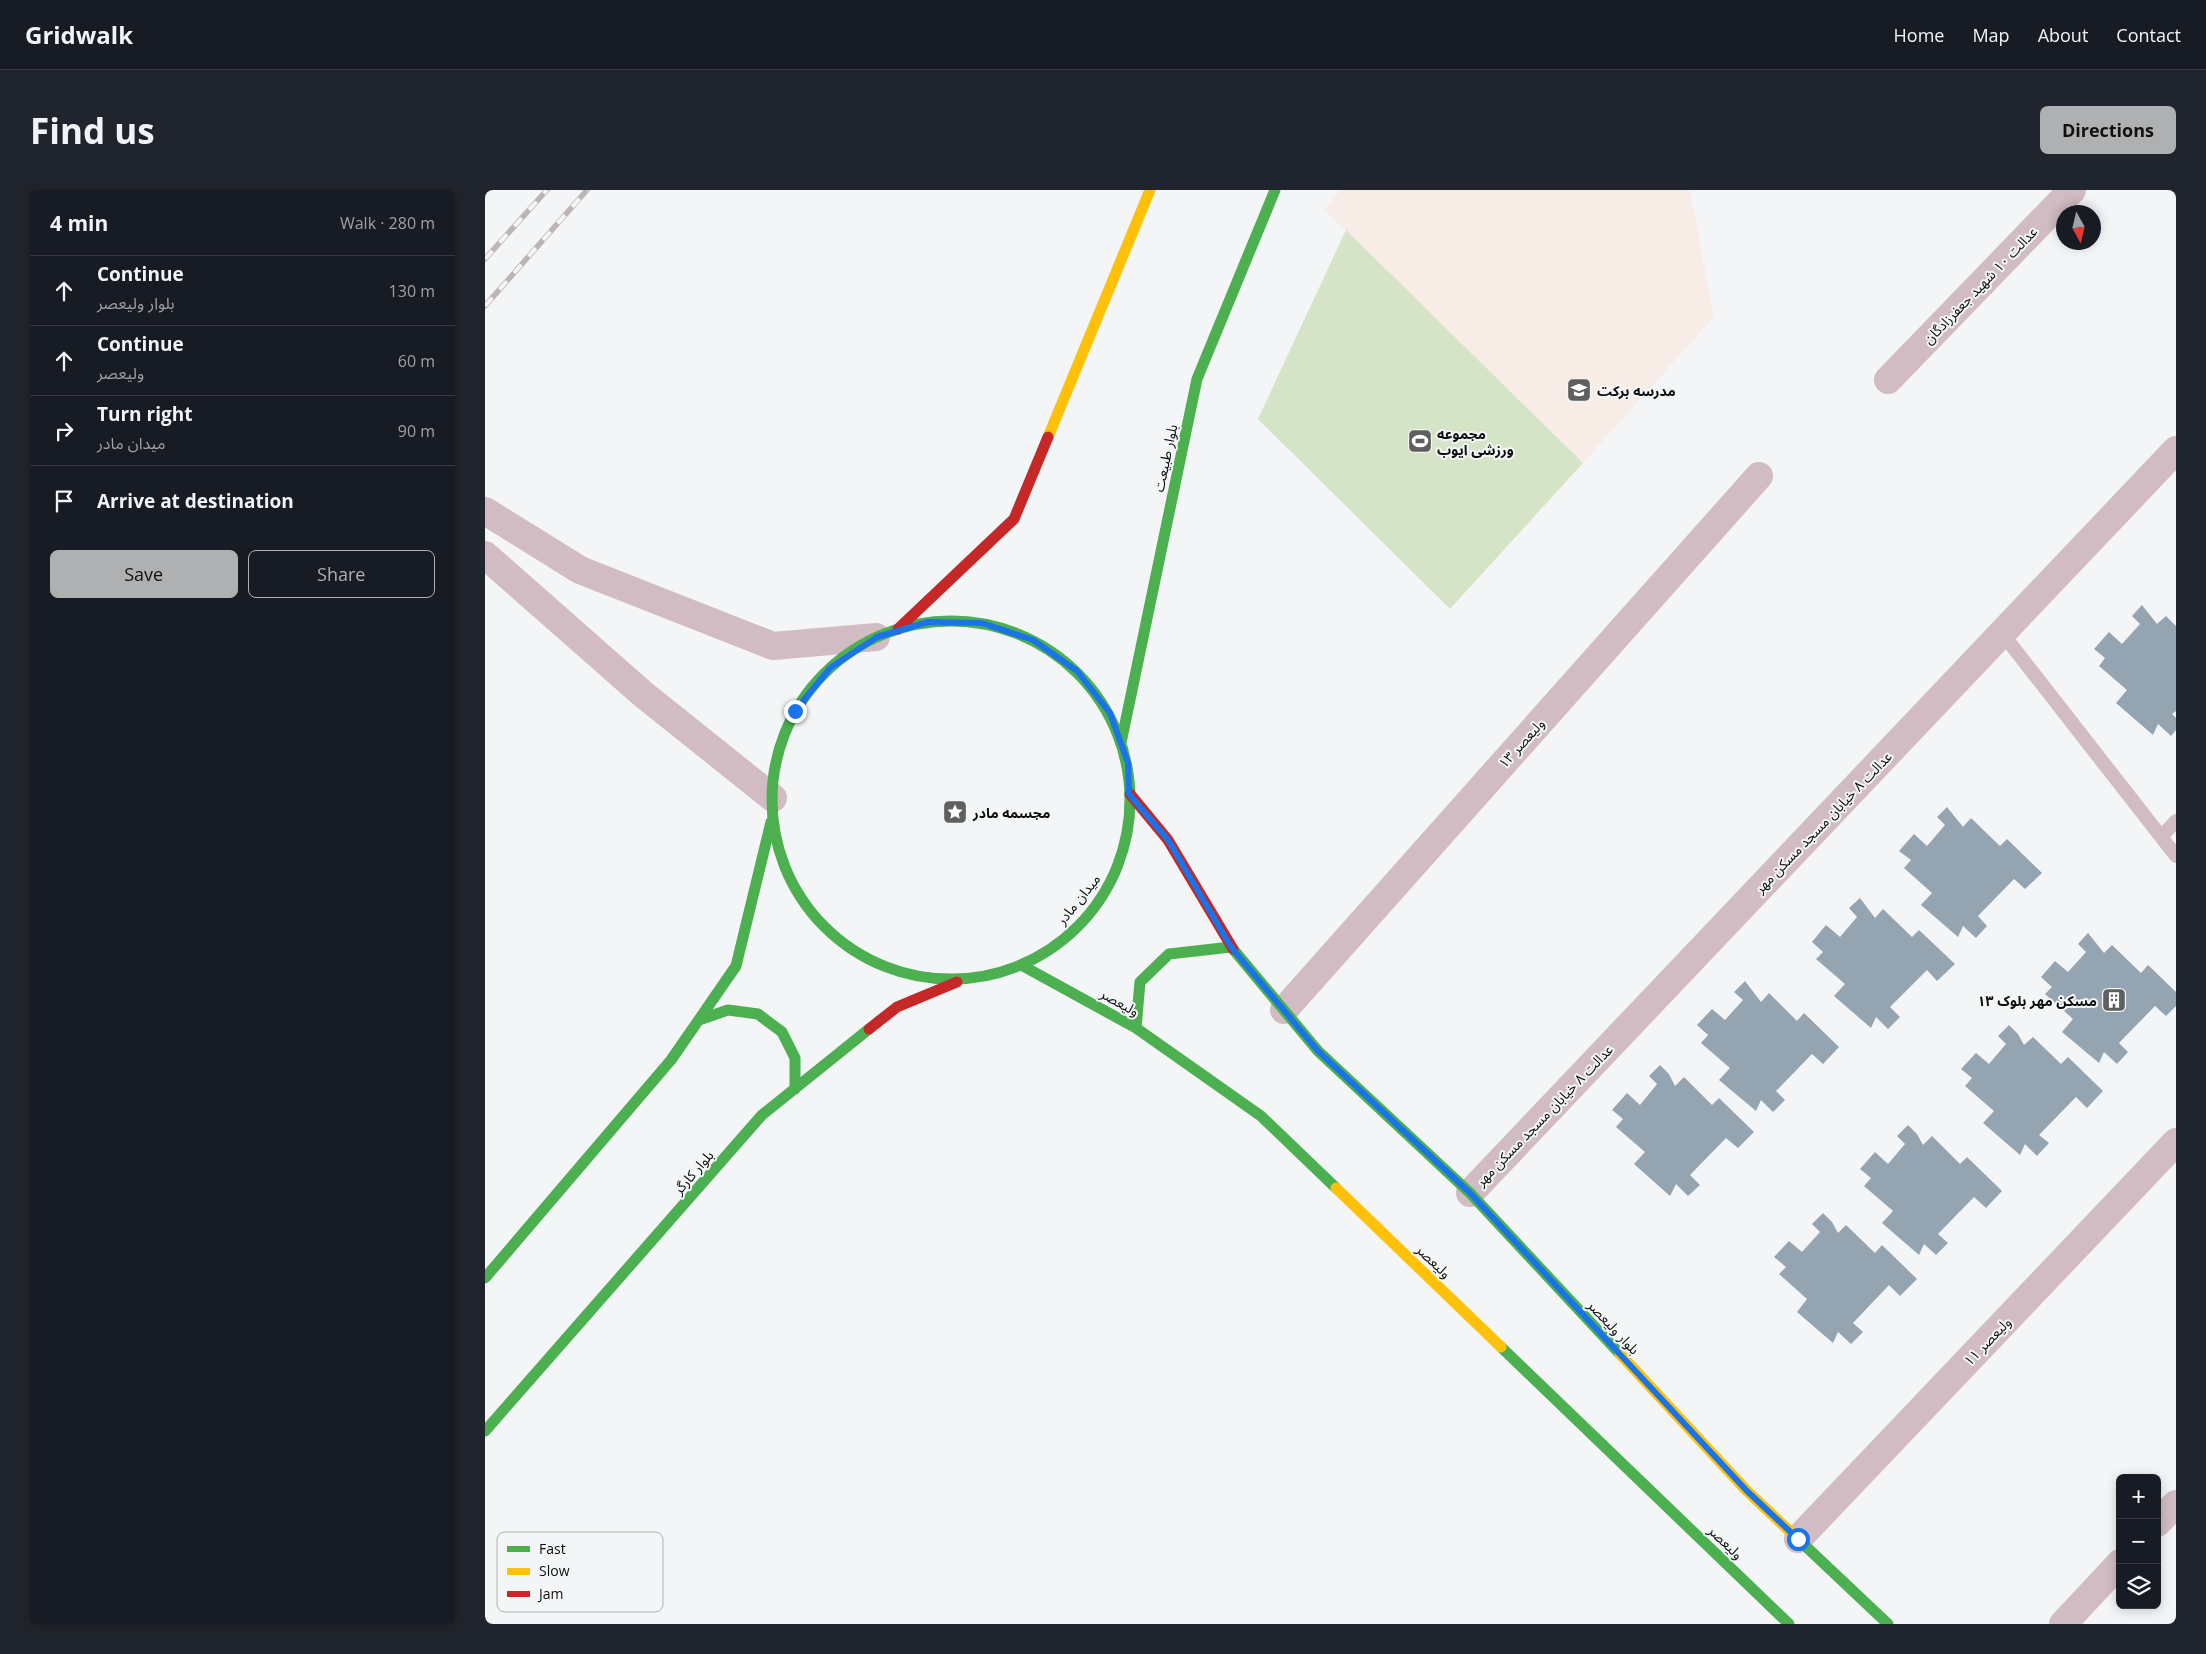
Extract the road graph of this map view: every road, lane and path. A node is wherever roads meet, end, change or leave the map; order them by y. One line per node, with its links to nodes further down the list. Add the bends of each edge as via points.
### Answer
1 (1150, 190): 10 (main road, via 1014,519)
2 (1275, 190): 11 (main road, بلوار طبیعت, via 1197,378)
3 (2072, 190): 4 (street, عدالت ۱۰ شهید جعفرزادگان)
4 (1888, 380)
5 (2176, 450): 9 (street, عدالت ۸ خیابان مسجد مسکن مهر)
6 (1759, 476): 20 (street, ولیعصر ۱۳)
7 (485, 511): 10 (street, via 580,570 773,646)
8 (485, 555): 13 (street)
9 (2002, 633): 15 (lane); 25 (street, عدالت ۸ خیابان مسجد مسکن مهر)
10 (886, 634): 11 (main road, میدان مادر, via 928,622 982,623 1033,640 1077,671 1110,713); 13 (main road, میدان مادر, via 830,668 795,711 775,763)
11 (1121, 743): 12 (main road, میدان مادر, via 1128,763)
12 (1129, 794): 17 (main road, via 1168,840); 18 (main road, میدان مادر, via 1130,825 1112,884 1074,932)
13 (772, 808): 19 (main road, میدان مادر, via 785,872 815,918 856,954 907,975); 21 (main road, via 736,966)
14 (2176, 821): 15 (lane)
15 (2161, 837): 16 (lane)
16 (2176, 856)
17 (1231, 947): 20 (main road); 22 (main road, via 1169,954 1140,982)
18 (1023, 966): 19 (main road, میدان مادر); 22 (main road, ولیعصر)
19 (962, 980): 23 (main road, بلوار کارگر, via 897,1007)
20 (1284, 1010): 25 (main road, بلوار ولیعصر, via 1318,1051)
21 (699, 1020): 23 (main road, via 728,1010 758,1014 782,1032 795,1058); 26 (main road, via 671,1060)
22 (1136, 1028): 32 (main road, ولیعصر, via 1261,1116)
23 (795, 1089): 27 (main road, بلوار کارگر, via 762,1115)
24 (2176, 1142): 30 (street, ولیعصر ۱۱)
25 (1470, 1193): 30 (main road, بلوار ولیعصر, via 1747,1491)
26 (485, 1278)
27 (485, 1431)
28 (2176, 1504): 29 (street)
29 (2161, 1520)
30 (1798, 1539): 33 (main road, بلوار ولیعصر)
31 (2119, 1564): 34 (street)
32 (1789, 1624)
33 (1888, 1624)
34 (2063, 1624)

